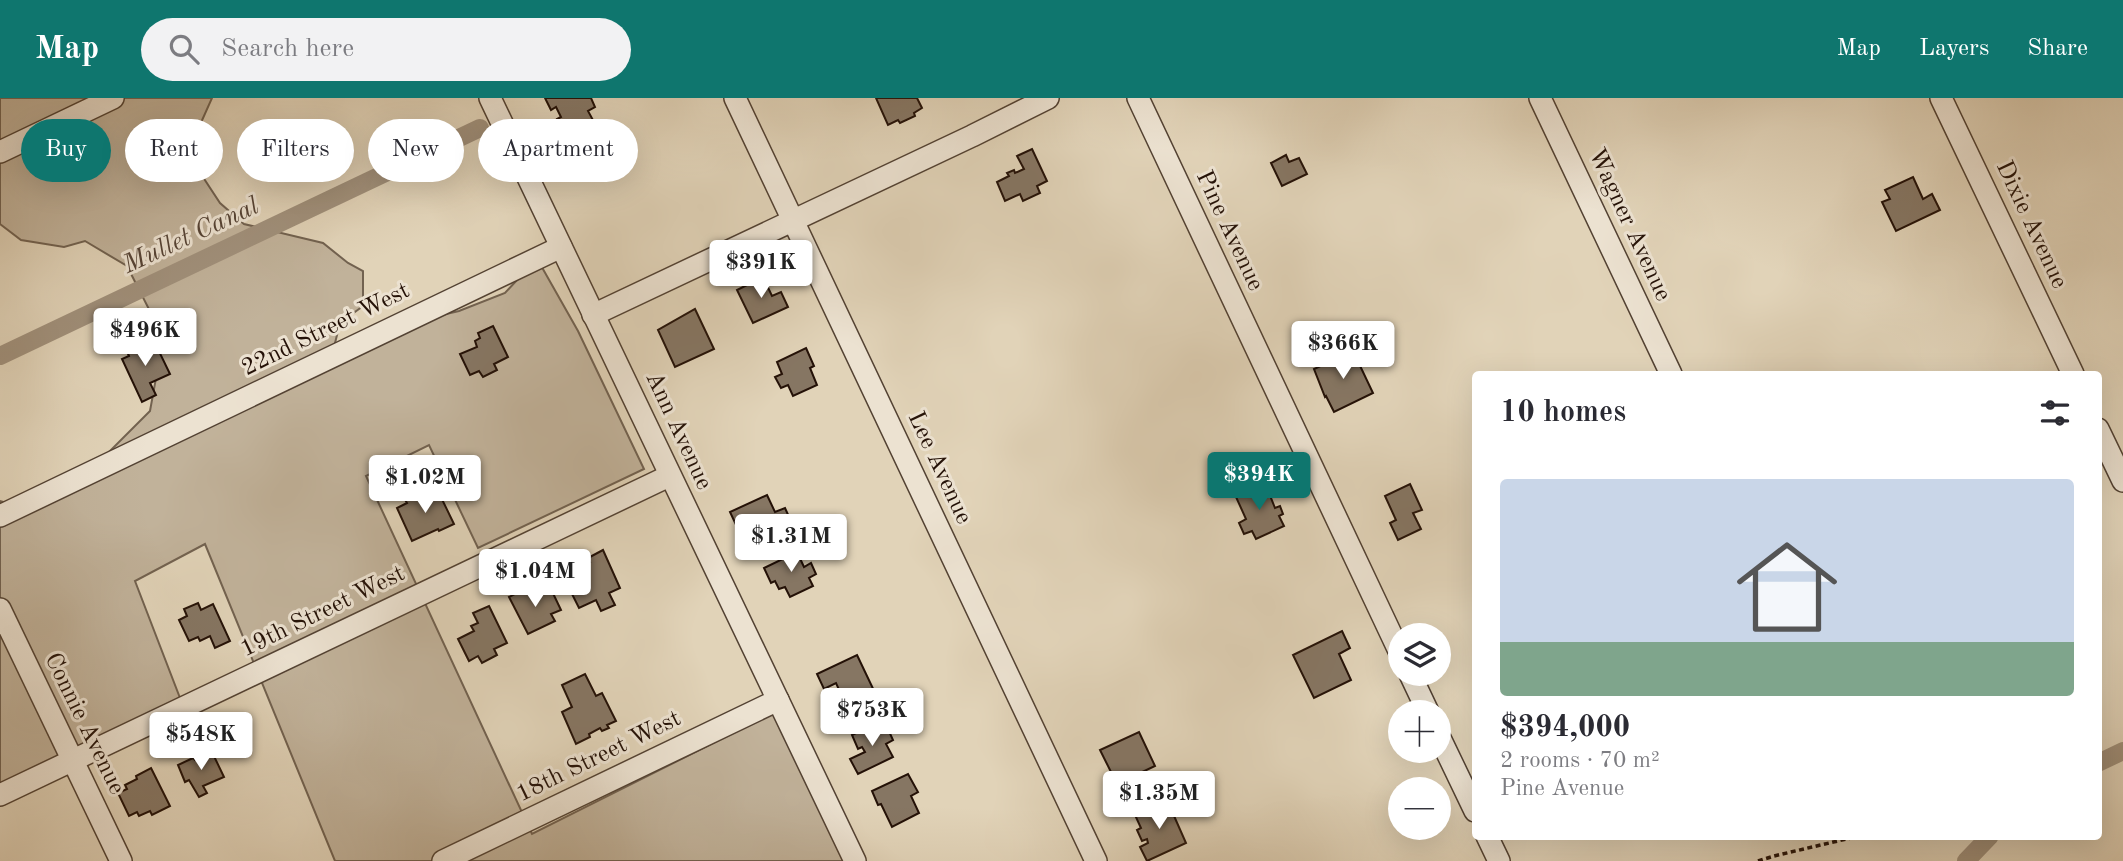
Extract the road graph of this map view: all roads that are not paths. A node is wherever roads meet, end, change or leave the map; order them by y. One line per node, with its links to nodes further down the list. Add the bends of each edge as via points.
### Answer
1 (113, 98): 8 (street)
2 (490, 98): 10 (street, Ann Avenue)
3 (735, 98): 9 (street, Lee Avenue)
4 (1048, 98): 9 (street)
5 (1138, 98): 19 (street, Pine Avenue)
6 (1540, 98): 12 (street, Wagner Avenue)
7 (1941, 98): 13 (street, Dixie Avenue)
8 (0, 152)
9 (793, 221): 11 (street); 29 (street, Lee Avenue)
10 (561, 247): 11 (street, Ann Avenue); 17 (street, 22nd Street West)
11 (593, 314): 15 (street, Ann Avenue)
12 (1670, 371)
13 (2072, 371)
14 (2102, 437): 16 (street)
15 (669, 476): 20 (street, Ann Avenue); 21 (street, 19th Street West)
16 (2123, 481)
17 (0, 516)
18 (0, 609): 21 (street, Connie Avenue)
19 (1388, 628)
20 (778, 700): 27 (street, 18th Street West); 28 (street, Ann Avenue)
21 (73, 761): 23 (street, 19th Street West); 26 (street, Connie Avenue)
22 (1451, 761): 24 (street)
23 (0, 795)
24 (1472, 805)
25 (1489, 840): 30 (street)
26 (121, 861)
27 (443, 861)
28 (855, 861)
29 (1096, 861)
30 (1499, 861)

